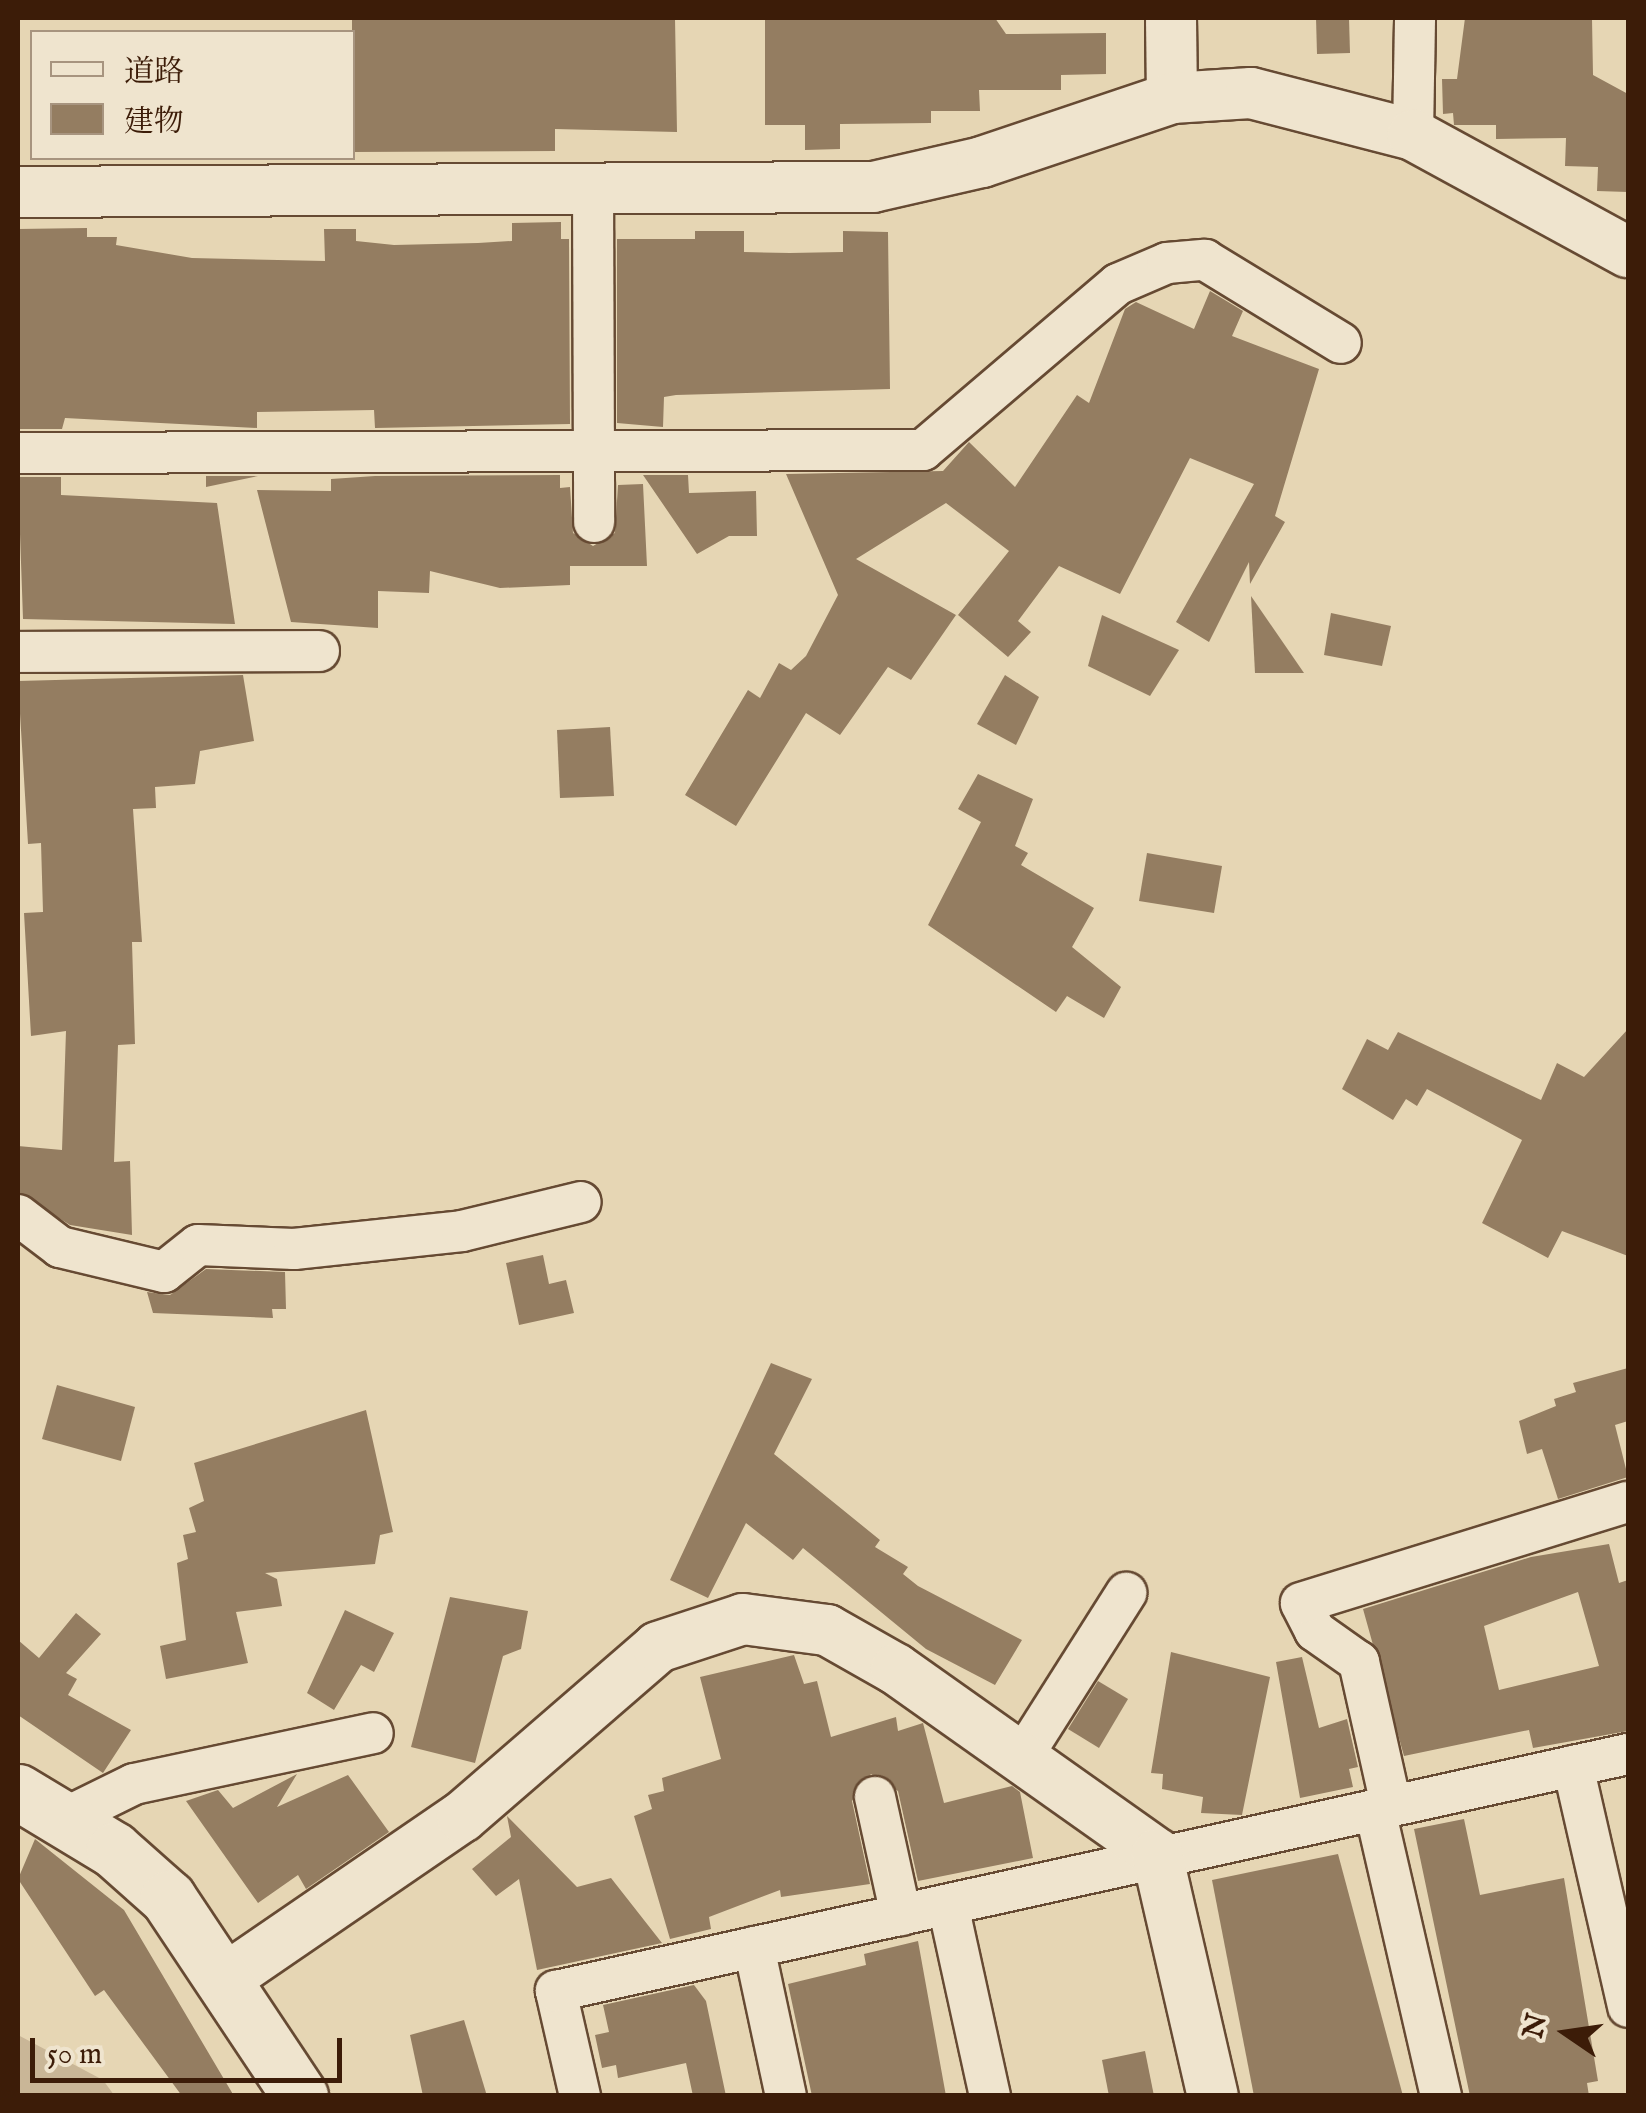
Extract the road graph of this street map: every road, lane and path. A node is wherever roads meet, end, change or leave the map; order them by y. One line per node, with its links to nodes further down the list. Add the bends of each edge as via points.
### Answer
1 (1171, 18): 3 (street)
2 (1415, 18): 4 (street)
3 (1172, 98): 4 (street, via 1250,93); 5 (street, via 982,162 873,187)
4 (1412, 135): 7 (street)
5 (593, 186): 6 (street); 9 (street)
6 (18, 192)
7 (1628, 252)
8 (1341, 343): 9 (street, via 1205,260 1167,263 1118,284 923,450)
9 (594, 449): 10 (street); 11 (street)
10 (18, 453)
11 (594, 522)
12 (319, 651): 13 (street)
13 (18, 652)
14 (582, 1202): 15 (street, via 462,1231 294,1250 198,1245 164,1272 60,1246)
15 (18, 1215)
16 (1628, 1502): 24 (street, via 1301,1603 1315,1631 1359,1662)
17 (1126, 1594): 19 (street)
18 (373, 1733): 25 (street, via 134,1784)
19 (1024, 1754): 26 (street); 30 (street, via 828,1630 744,1619 705,1629 658,1647 462,1817)
20 (1628, 1754): 21 (street)
21 (1573, 1766): 24 (street); 31 (street)
22 (18, 1792): 25 (main road)
23 (876, 1798): 28 (street)
24 (1383, 1808): 26 (street); 37 (street)
25 (64, 1818): 30 (main road, via 168,1898)
26 (1158, 1854): 27 (street); 36 (street)
27 (948, 1905): 28 (street); 35 (street)
28 (901, 1914): 29 (street)
29 (754, 1948): 33 (street, via 556,1992); 34 (street)
30 (228, 1978): 32 (main road)
31 (1628, 2007)
32 (300, 2096)
33 (580, 2096)
34 (786, 2096)
35 (990, 2096)
36 (1213, 2096)
37 (1441, 2096)

